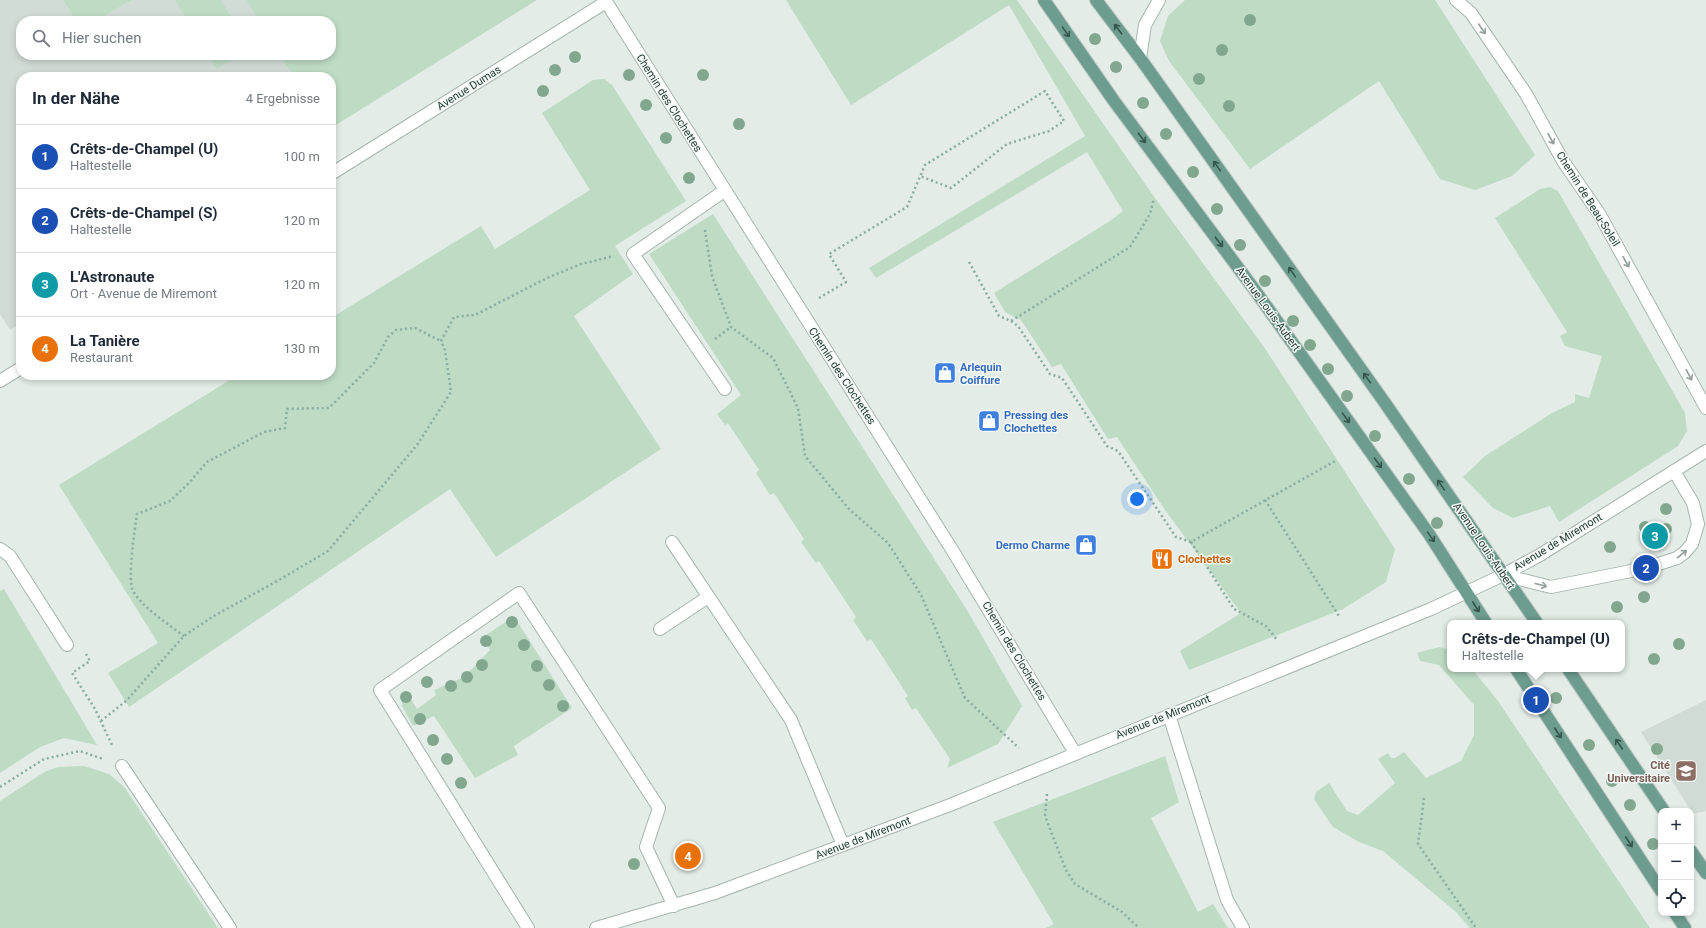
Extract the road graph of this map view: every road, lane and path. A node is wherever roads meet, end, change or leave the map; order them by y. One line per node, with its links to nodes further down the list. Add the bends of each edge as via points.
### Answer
1 (1044, 0): 29 (main road, Avenue Louis-Aubert, one-way to 29, via 1114,101 1254,289 1429,534)
2 (1096, 0): 6 (main road, Avenue Louis-Aubert, one-way to 2)
3 (1159, 0): 6 (street, via 1145,25)
4 (1456, 0): 20 (street, Chemin de Beau-Soleil, one-way to 20, via 1471,13 1526,94 1563,161 1600,215)
5 (606, 1): 7 (street, Avenue Dumas); 9 (street, Chemin des Clochettes)
6 (1140, 58): 28 (main road, Avenue Louis-Aubert, one-way to 6)
7 (336, 171)
8 (920, 176): 8 (path, via 925,165 1045,91 1064,121 1049,131 1007,144 951,188); 14 (path, via 907,207 829,254 846,282)
9 (724, 190): 11 (street); 43 (street, Chemin des Clochettes, via 951,548)
10 (1154, 198): 15 (path, via 1150,214 1130,247)
11 (702, 206): 12 (street); 42 (path, via 712,276 731,327 773,358 798,408 805,456 849,509 888,543 921,595 965,698)
12 (633, 254): 16 (path, via 620,254 582,264 547,278 475,315 454,317); 19 (street)
13 (969, 262): 15 (path, via 999,316)
14 (819, 298)
15 (1011, 321): 26 (path, via 1018,326 1050,374 1062,378 1107,446 1118,451 1176,537)
16 (441, 341): 35 (path, via 451,392 417,445 328,551 212,617); 35 (path, via 415,328 396,330 388,337 374,363 329,408 287,409 285,428 264,432 207,462 170,501 137,514 131,561 132,590 155,614)
17 (16, 371): 18 (street)
18 (0, 381)
19 (725, 389)
20 (1706, 408)
21 (1706, 451): 23 (street, Avenue de Miremont)
22 (1337, 460): 24 (path)
23 (1674, 471): 28 (street, Avenue de Miremont, via 1540,555); 28 (street, one-way to 23, via 1551,587 1646,568 1677,558 1692,544 1698,524 1693,503)
24 (1265, 500): 26 (path); 31 (path)
25 (672, 542): 30 (street)
26 (1191, 542): 36 (path, via 1234,609 1266,626)
27 (0, 549): 37 (street, via 10,556)
28 (1503, 575): 29 (street, Avenue de Miremont); 33 (main road, Avenue Louis-Aubert)
29 (1466, 592): 32 (main road, Avenue Louis-Aubert, one-way to 32); 40 (street, Avenue de Miremont, via 1431,609)
30 (708, 597): 34 (street); 49 (street, via 791,720)
31 (1339, 616)
32 (1484, 620)
33 (1535, 620)
34 (660, 629)
35 (184, 636): 41 (path, via 126,701)
36 (1278, 641)
37 (68, 645): 41 (path, via 79,640 90,661 72,674)
38 (1518, 672): 52 (main road, one-way to 52)
39 (1570, 672): 48 (main road, one-way to 39)
40 (1168, 715): 43 (street, Avenue de Miremont); 59 (street, via 1227,900)
41 (101, 721): 44 (path)
42 (1020, 748)
43 (1075, 753): 49 (street, Avenue de Miremont, via 950,805)
44 (122, 766): 45 (path, via 80,751 44,759); 55 (street)
45 (0, 787)
46 (1046, 794): 58 (path, via 1045,816 1066,870 1076,884 1122,912)
47 (1424, 798): 60 (path, via 1418,844)
48 (1662, 808)
49 (843, 845): 53 (street, Avenue de Miremont)
50 (1694, 855): 51 (main road)
51 (1706, 873)
52 (1658, 886)
53 (674, 906): 56 (street, via 646,847 659,808 519,593 380,690); 57 (street, Avenue de Miremont)
54 (1677, 916): 61 (main road)
55 (230, 928)
56 (528, 928)
57 (596, 928)
58 (1139, 928)
59 (1242, 928)
60 (1476, 928)
61 (1685, 928)

